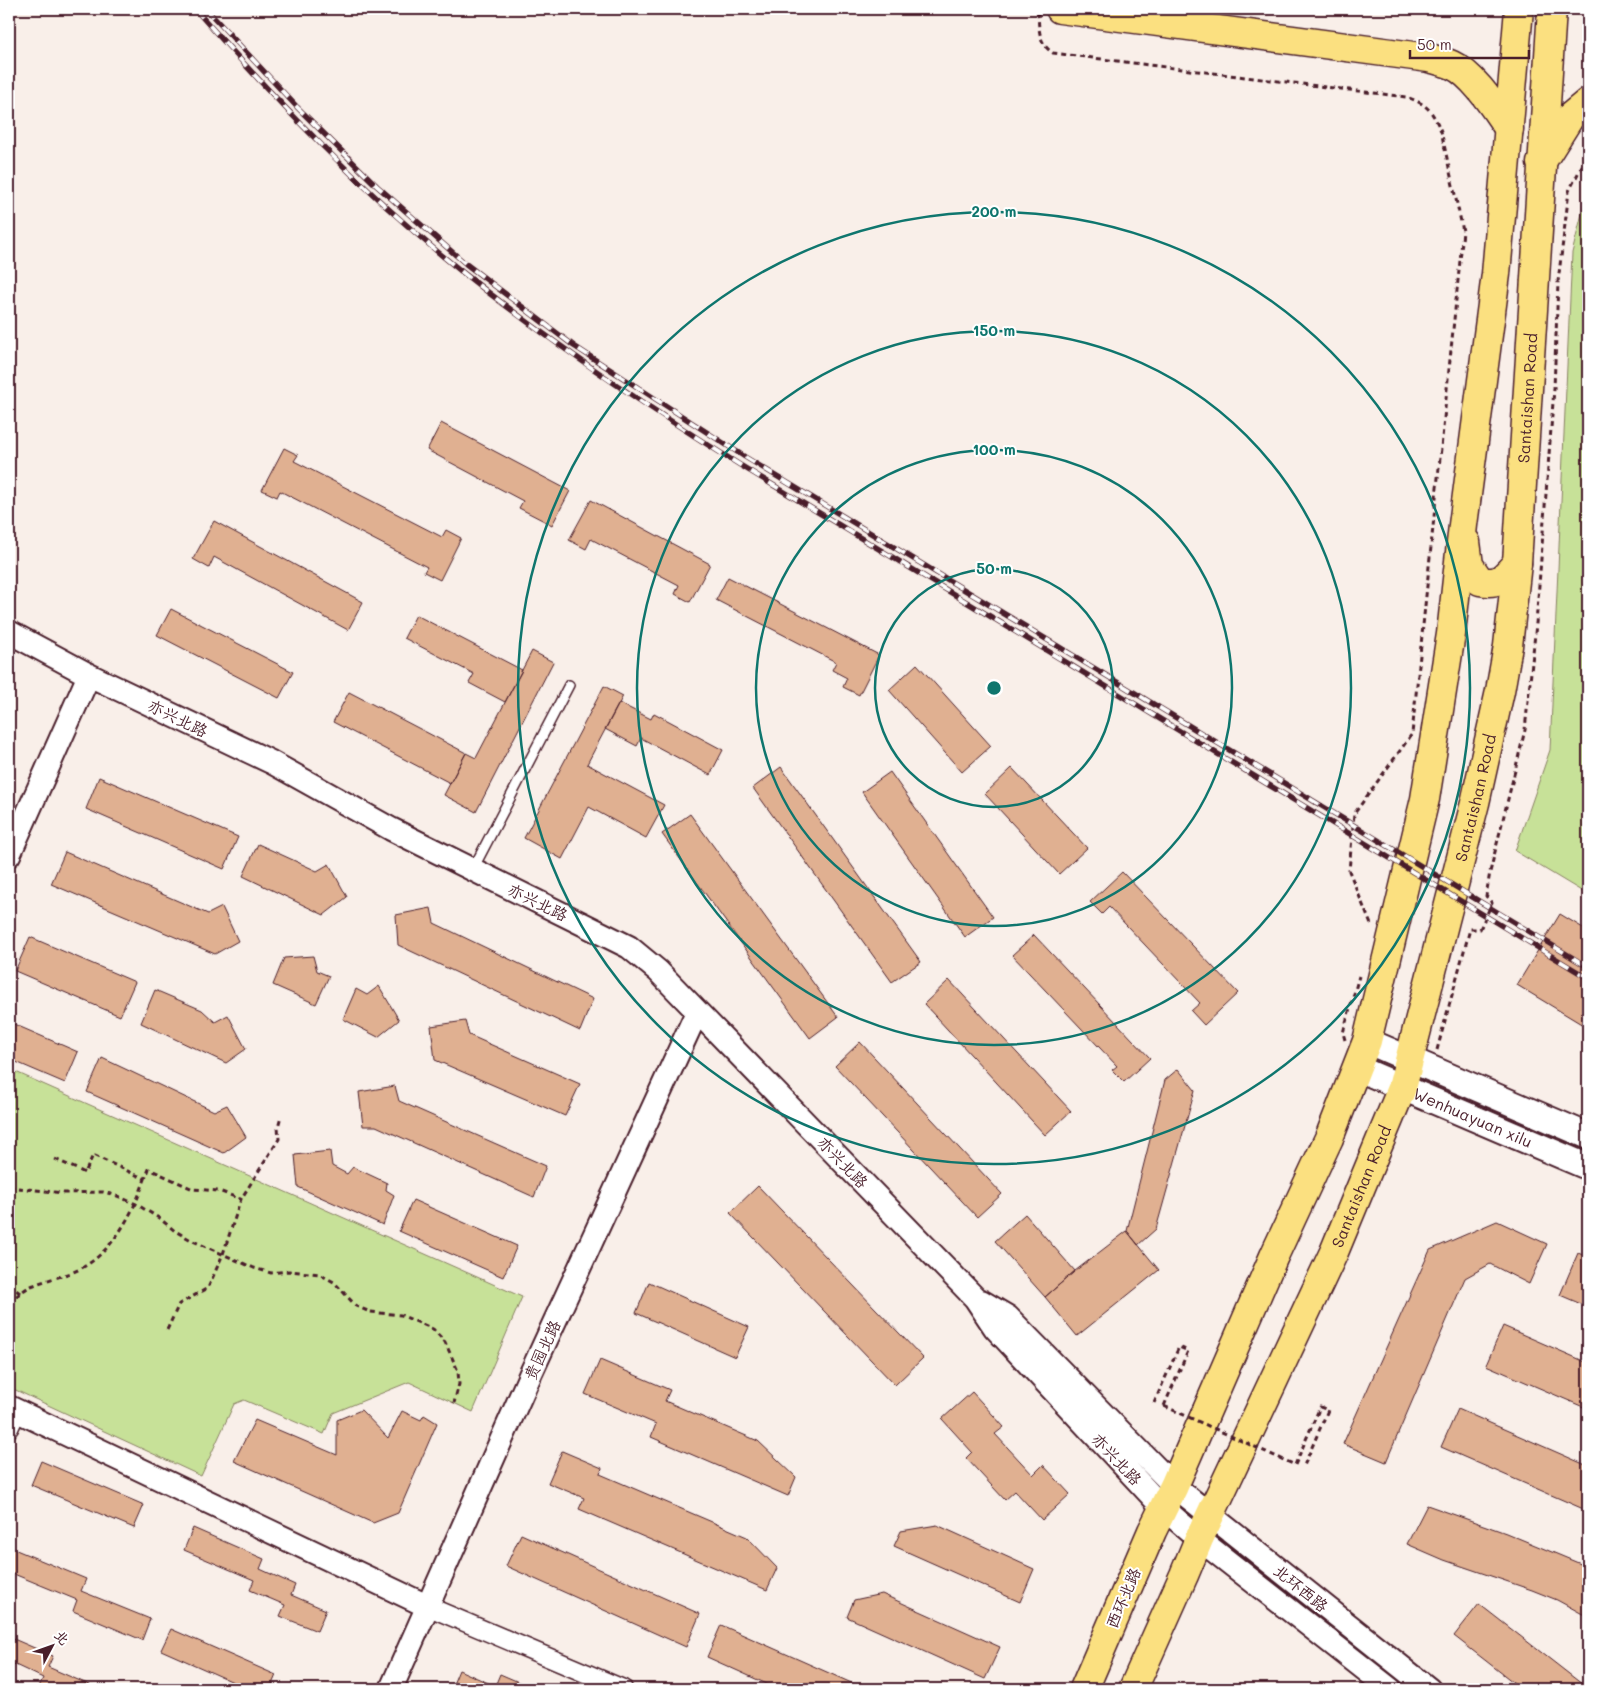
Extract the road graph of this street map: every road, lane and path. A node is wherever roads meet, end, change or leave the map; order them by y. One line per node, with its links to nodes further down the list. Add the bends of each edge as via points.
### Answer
1 (1037, 9): 17 (path, via 1041,40 1053,54 1406,97 1428,107 1441,131 1463,231 1412,734 1354,814 1349,871)
2 (1060, 9): 6 (main road, via 1429,58 1453,65 1472,81)
3 (1519, 9): 6 (main road)
4 (1552, 9): 8 (main road, Santaishan Road)
5 (1588, 102): 8 (main road, via 1570,117)
6 (1509, 129): 10 (main road, via 1496,274)
7 (1588, 154): 9 (path, via 1569,191 1558,282)
8 (1541, 163): 11 (main road, Santaishan Road)
9 (1554, 389)
10 (1463, 525): 11 (main road, via 1469,565 1480,581 1492,583 1502,578); 20 (main road, via 1451,634 1426,799)
11 (1516, 563): 21 (main road, Santaishan Road, via 1500,691)
12 (9, 632): 13 (street, 亦兴北路)
13 (88, 675): 15 (street); 16 (street, 亦兴北路, via 271,762)
14 (569, 685): 16 (lane)
15 (9, 855)
16 (472, 870): 19 (street, 亦兴北路, via 629,947 658,971)
17 (1372, 928)
18 (1359, 976): 22 (path, via 1343,1033)
19 (697, 1012): 41 (street, 亦兴北路, via 975,1298 1008,1317); 43 (street, 贵园北路)
20 (1367, 1041): 21 (main road, Wenhuayuan xilu); 22 (main road)
21 (1410, 1059): 23 (main road, Santaishan Road); 25 (main road, Wenhuayuan xilu)
22 (1357, 1068): 23 (main road, Wenhuayuan xilu); 41 (main road, via 1329,1138)
23 (1402, 1088): 27 (main road, Wenhuayuan xilu); 42 (main road, Santaishan Road, via 1334,1252)
24 (281, 1116): 30 (path, via 279,1139)
25 (1588, 1136)
26 (55, 1159): 28 (path, via 85,1173 93,1155)
27 (1588, 1167)
28 (145, 1179): 30 (path, via 149,1169 193,1189 219,1191); 31 (path)
29 (9, 1187): 31 (path, via 62,1193 103,1192)
30 (241, 1199): 32 (path)
31 (136, 1204): 32 (path, via 175,1232); 34 (path, via 120,1231 94,1259 73,1272 32,1285)
32 (223, 1254): 36 (path, via 208,1288 179,1304); 38 (path, via 271,1273 289,1270 319,1274 334,1282 356,1306 370,1312 401,1315 433,1328 445,1342 458,1371 459,1384)
33 (9, 1285): 34 (path)
34 (20, 1293): 35 (path)
35 (9, 1302)
36 (166, 1330)
37 (1154, 1402): 40 (path, bridge, via 1179,1347 1188,1351 1164,1406 1295,1465 1320,1407 1328,1410)
38 (454, 1403)
39 (11, 1416): 43 (street)
40 (1303, 1468)
41 (1168, 1497): 42 (street, 北环西路); 46 (main road, 西环北路)
42 (1205, 1528): 47 (main road); 48 (street, 北环西路); 49 (street, 北环西路)
43 (427, 1606): 44 (street, 贵园北路); 45 (street)
44 (391, 1689)
45 (623, 1689)
46 (1084, 1689)
47 (1133, 1689)
48 (1390, 1689)
49 (1429, 1689)

